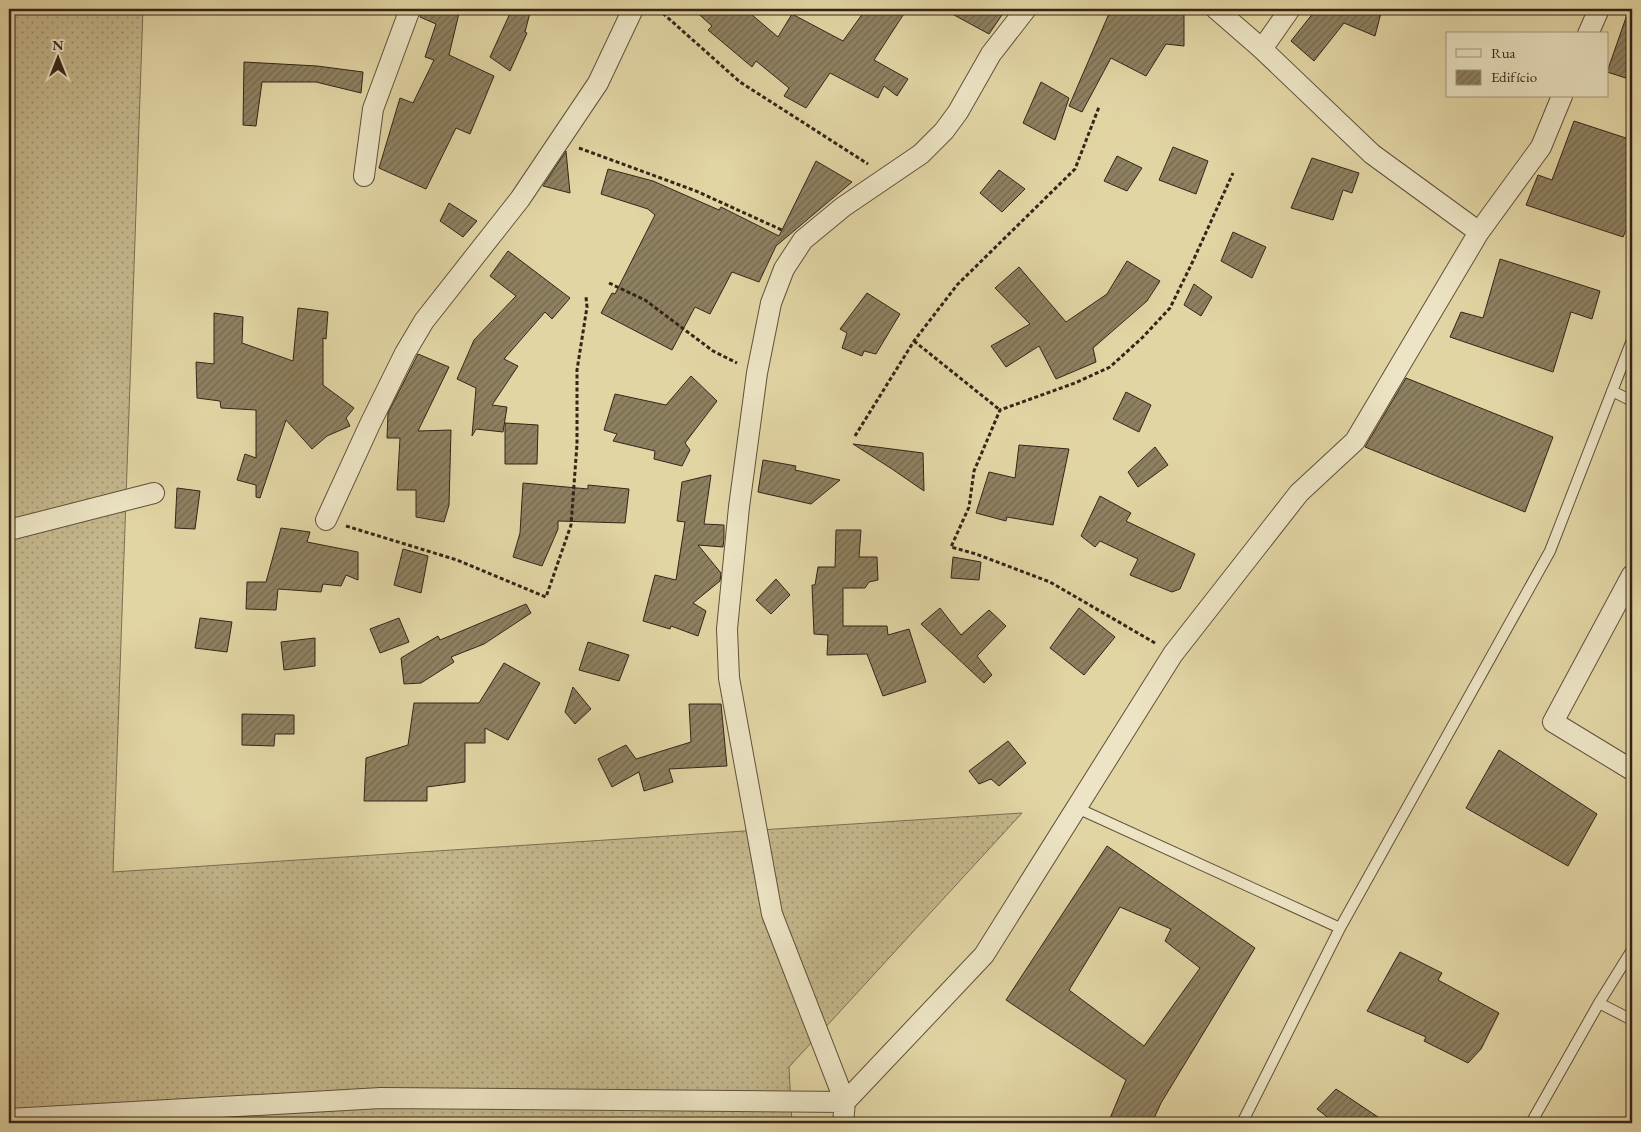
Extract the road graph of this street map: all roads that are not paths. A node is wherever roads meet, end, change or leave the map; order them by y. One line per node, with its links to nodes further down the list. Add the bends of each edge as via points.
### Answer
1 (410, 9): 10 (street, via 373,109)
2 (634, 9): 16 (street, via 598,83 520,199 424,321 396,371)
3 (1026, 9): 25 (street, via 991,54 944,130 920,154 843,207 802,240 784,269 771,303 758,373 739,507 727,629 729,678 772,914)
4 (1216, 9): 8 (street)
5 (1290, 9): 8 (street)
6 (1599, 9): 7 (street)
7 (1589, 32)
8 (1262, 49): 11 (street, via 1372,154)
9 (1561, 98): 11 (street, via 1541,147)
10 (364, 176)
11 (1478, 232): 20 (street, via 1355,441 1299,493 1173,654)
12 (1632, 340): 13 (lane)
13 (1612, 391): 14 (lane); 21 (lane, via 1550,551)
14 (1632, 401)
15 (154, 493): 17 (street)
16 (326, 520)
17 (9, 530)
18 (1632, 575): 19 (street, via 1553,722)
19 (1632, 770)
20 (1077, 808): 21 (lane); 25 (street, via 984,954)
21 (1340, 928): 28 (lane)
22 (1632, 950): 23 (lane)
23 (1599, 1003): 24 (lane); 29 (lane)
24 (1632, 1020)
25 (845, 1102): 26 (street, via 381,1098); 27 (street)
26 (9, 1119)
27 (843, 1123)
28 (1242, 1123)
29 (1531, 1123)

